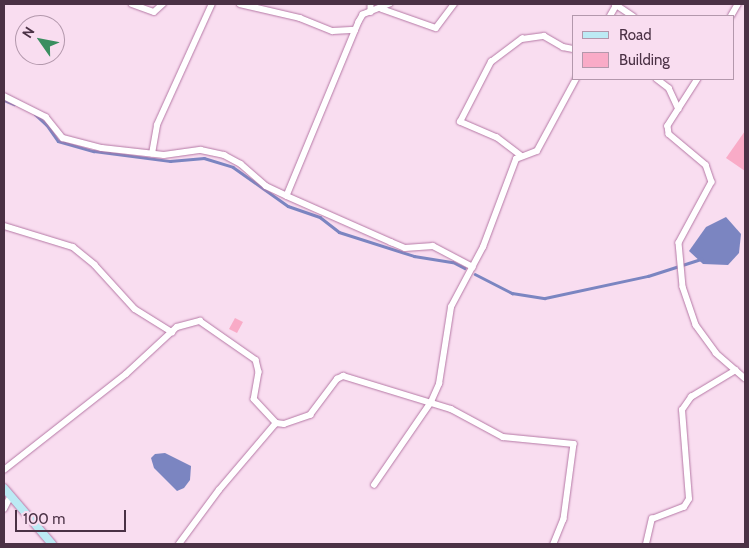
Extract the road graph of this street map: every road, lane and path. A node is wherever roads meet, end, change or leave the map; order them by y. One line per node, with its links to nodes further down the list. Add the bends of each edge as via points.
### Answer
1 (132, 4): 2 (street, via 154,12)
2 (163, 4)
3 (212, 4): 21 (street, via 157,125)
4 (240, 4): 14 (street, via 300,18 334,31)
5 (371, 4): 11 (street)
6 (390, 4): 10 (street)
7 (454, 4): 10 (street, via 436,28)
8 (616, 4): 12 (street)
9 (738, 4): 13 (street)
10 (382, 9): 11 (street)
11 (371, 12): 14 (street, via 363,15)
12 (632, 15)
13 (732, 15)
14 (356, 30): 23 (street)
15 (572, 48): 22 (street, via 563,47 544,36 522,39 491,62 460,122 496,138)
16 (575, 80): 22 (street, via 537,150 532,155)
17 (658, 80): 20 (street, via 669,88)
18 (697, 80): 20 (street)
19 (4, 96): 21 (street, via 46,117 63,138 102,148)
20 (678, 106): 27 (street, via 670,121 669,134 706,165 712,182 679,243 683,287 696,325 716,353)
21 (152, 154): 23 (street, via 201,150 224,155 241,164 266,186)
22 (521, 156): 25 (street, via 516,159 483,247)
23 (287, 196): 25 (street, via 405,248 433,246)
24 (4, 226): 26 (street, via 73,247 95,265 136,309)
25 (472, 267): 29 (street, via 451,308 439,384)
26 (172, 332): 30 (street, via 187,322 200,321 250,354 256,360 259,372 254,399); 31 (street, via 126,374)
27 (736, 370): 28 (street); 39 (street, via 691,397 682,410 689,500 679,510 652,519)
28 (745, 378)
29 (431, 402): 30 (street, via 341,376 310,415 284,424); 32 (street); 38 (street, via 466,415 489,432 503,437 574,444 564,520)
30 (276, 423): 37 (street, via 219,490)
31 (4, 470)
32 (374, 486)
33 (4, 488): 34 (main road)
34 (10, 496): 35 (street); 36 (main road)
35 (4, 509)
36 (52, 544)
37 (179, 544)
38 (554, 544)
39 (646, 544)

